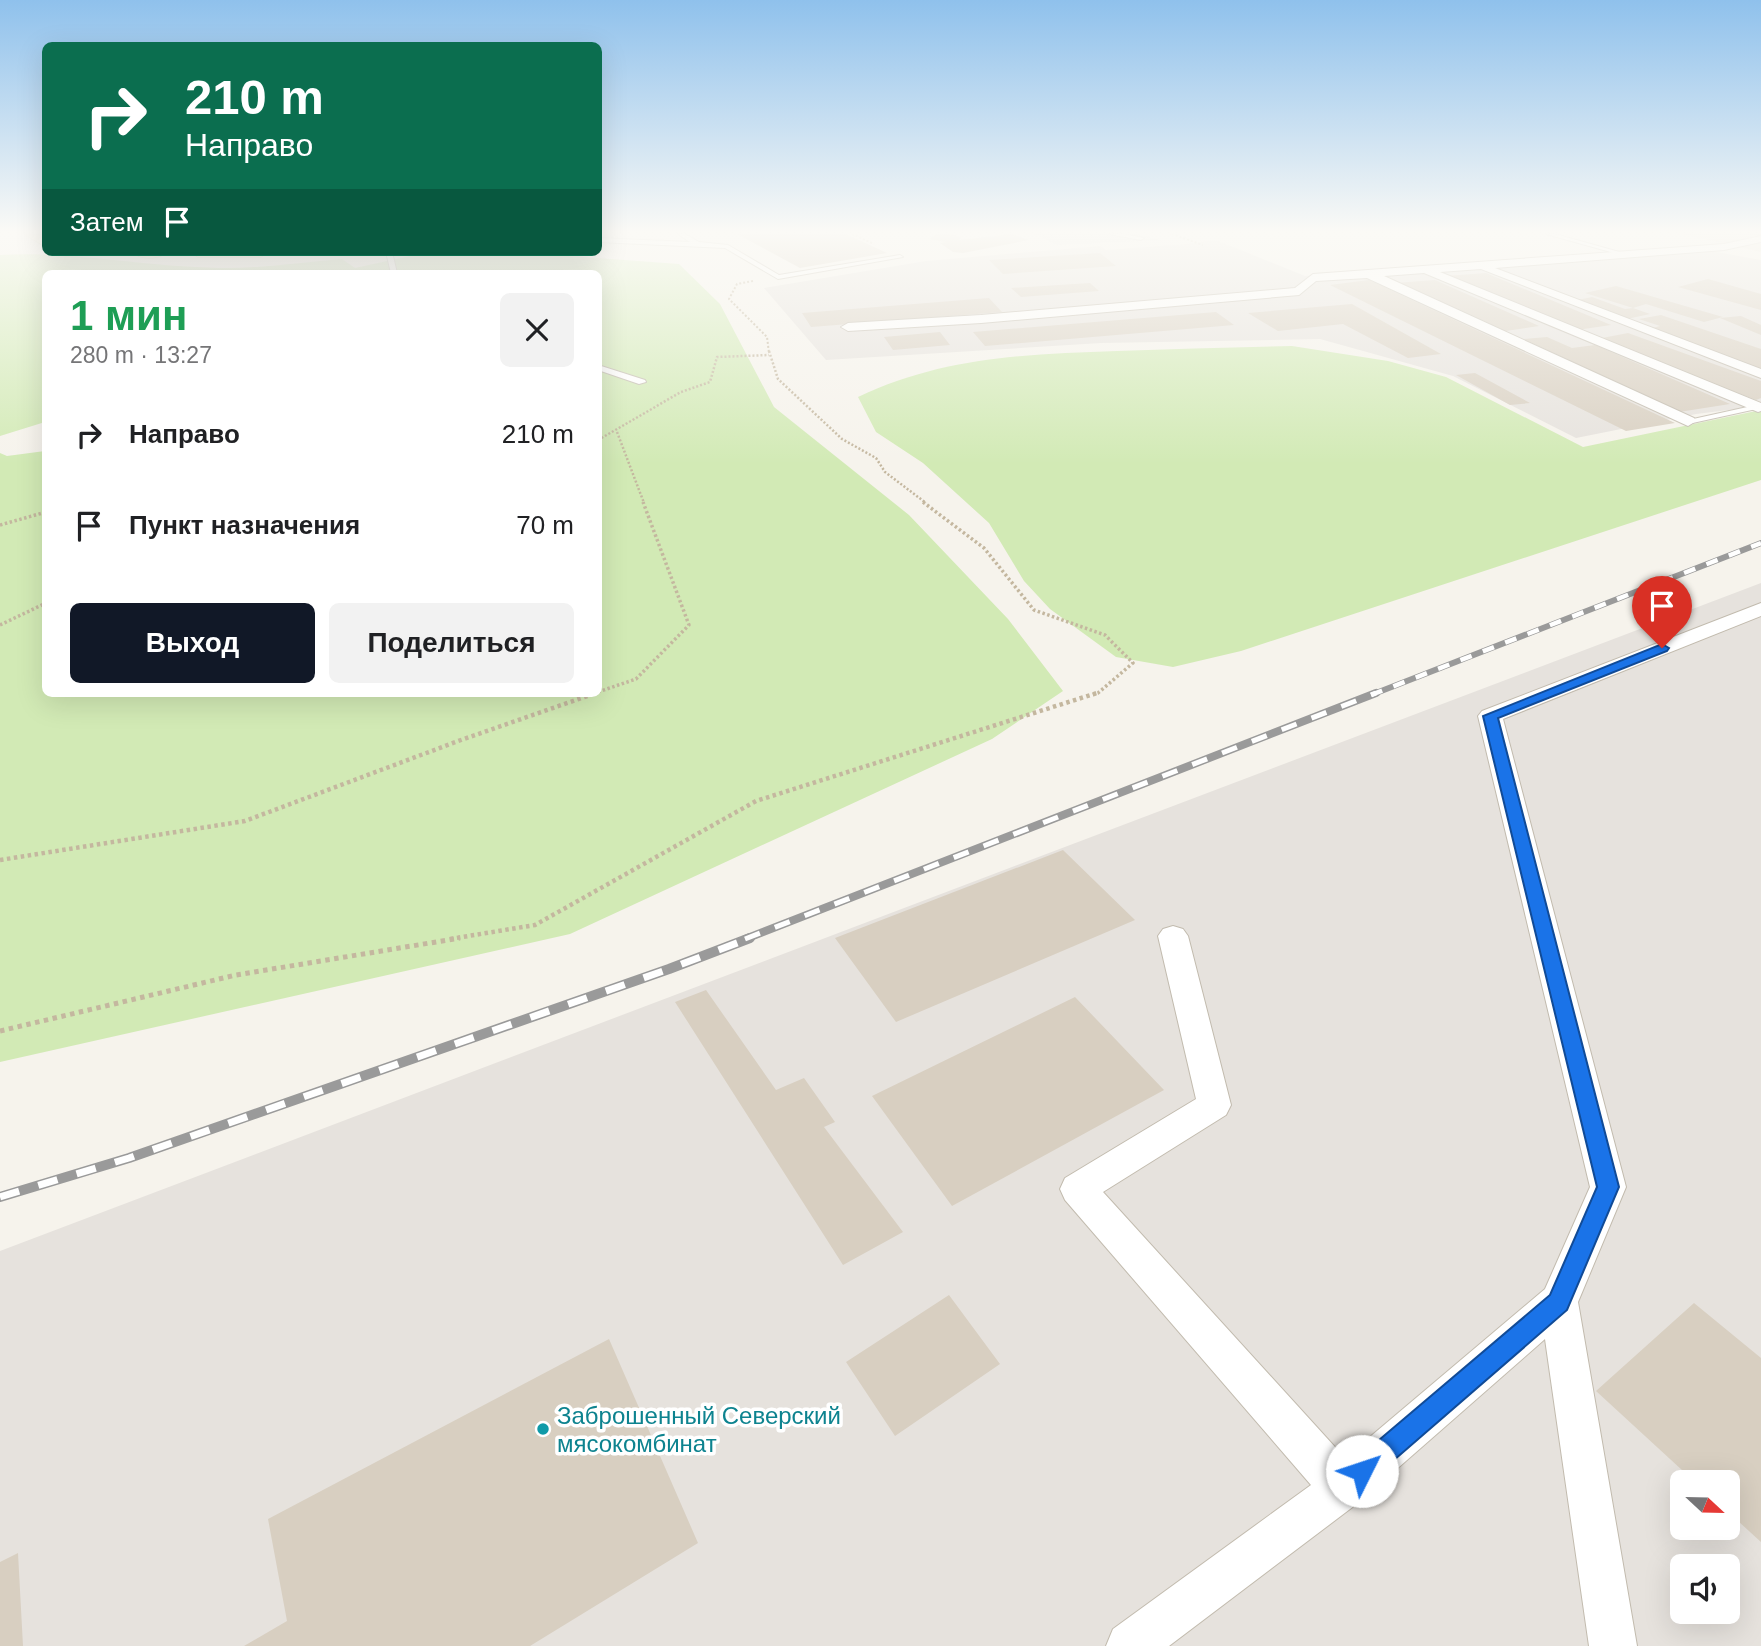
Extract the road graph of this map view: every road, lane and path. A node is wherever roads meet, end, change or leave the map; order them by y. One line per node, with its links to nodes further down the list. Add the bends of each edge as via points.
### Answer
1 (741, 311): 7 (path, via 767,337)
2 (1074, 311): 6 (street)
3 (1450, 311): 12 (street)
4 (1525, 311): 11 (street)
5 (1596, 311): 9 (street)
6 (848, 327)
7 (769, 355): 13 (path, via 717,357 710,382 690,386); 24 (path, via 778,379 842,439 876,458 885,472 984,548 1034,610 1105,635 1133,663 1098,693 756,801 535,925 236,975)
8 (602, 368): 10 (lane)
9 (1761, 374)
10 (642, 382)
11 (1760, 406): 12 (lane)
12 (1688, 421)
13 (617, 432): 14 (path); 20 (path, via 689,625 636,680)
14 (602, 438)
15 (42, 513): 16 (path)
16 (0, 525)
17 (42, 605): 19 (path)
18 (1761, 609): 25 (street, via 1490,716 1608,1187)
19 (0, 625)
20 (602, 692)
21 (586, 697): 22 (path, via 245,821)
22 (0, 860)
23 (1173, 936): 26 (street, via 1214,1105 1078,1189)
24 (0, 1031)
25 (1559, 1303): 26 (street); 28 (street)
26 (1343, 1488): 27 (street)
27 (1130, 1646)
28 (1613, 1646)

